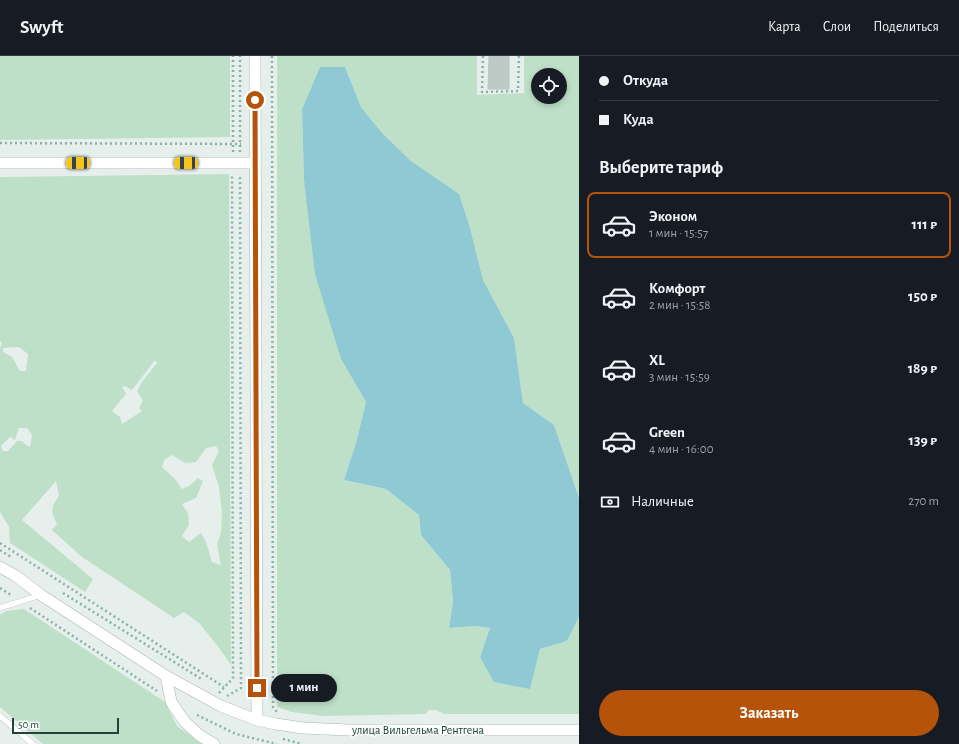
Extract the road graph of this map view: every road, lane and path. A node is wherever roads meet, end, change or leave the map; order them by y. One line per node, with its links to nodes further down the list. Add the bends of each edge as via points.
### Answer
1 (233, 56): 8 (path)
2 (240, 56): 9 (path)
3 (255, 56): 10 (street)
4 (272, 56): 11 (path)
5 (483, 56): 6 (path, via 482,92 518,91)
6 (519, 56)
7 (0, 144): 8 (path)
8 (233, 144): 9 (path); 13 (path)
9 (240, 144): 10 (path); 13 (path)
10 (255, 145): 11 (path); 14 (street)
11 (272, 145): 31 (path, via 273,707)
12 (0, 163): 13 (street)
13 (236, 163): 14 (street); 26 (path, via 233,678); 27 (path, via 241,688 227,695)
14 (255, 163): 35 (street)
15 (0, 543): 26 (path)
16 (0, 550): 17 (path)
17 (13, 559)
18 (0, 567): 21 (street, улица Вильгельма Рентгена)
19 (0, 588): 22 (path)
20 (57, 589): 25 (path)
21 (41, 595): 22 (lane); 24 (street, улица Вильгельма Рентгена)
22 (20, 602): 23 (lane); 29 (path)
23 (0, 608)
24 (166, 676): 29 (street); 35 (street, улица Вильгельма Рентгена, via 221,706)
25 (207, 683)
26 (224, 687): 27 (path)
27 (220, 691): 28 (path)
28 (217, 697)
29 (171, 701): 38 (street, via 185,722)
30 (192, 712): 34 (path)
31 (278, 712)
32 (209, 714): 34 (path)
33 (0, 716): 37 (lane)
34 (206, 720): 39 (path, via 236,734)
35 (257, 720): 36 (street, улица Вильгельма Рентгена, via 303,728 348,730)
36 (579, 730)
37 (33, 744)
38 (214, 744)
39 (277, 744)

